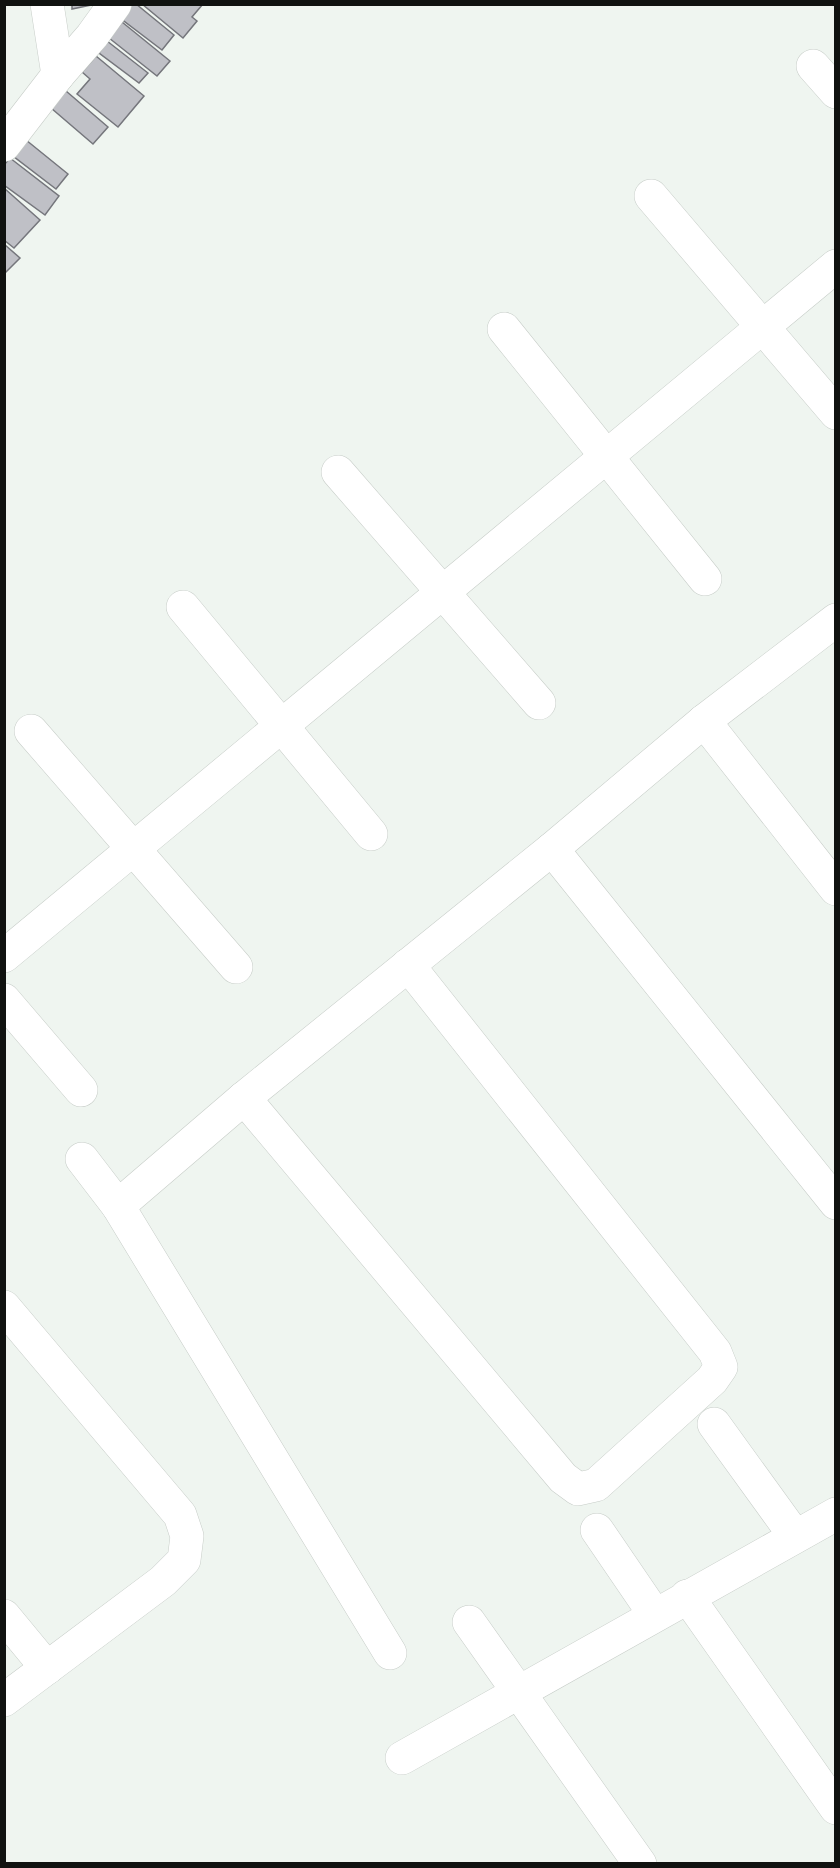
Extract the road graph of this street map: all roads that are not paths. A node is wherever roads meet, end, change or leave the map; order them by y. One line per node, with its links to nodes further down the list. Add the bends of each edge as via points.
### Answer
1 (47, 4): 4 (street)
2 (116, 4): 4 (street)
3 (813, 66): 5 (street)
4 (58, 75): 6 (street)
5 (836, 92)
6 (4, 145)
7 (651, 196): 10 (street)
8 (836, 266): 10 (street)
9 (504, 328): 12 (street)
10 (761, 328): 11 (street); 12 (street)
11 (836, 413)
12 (606, 457): 14 (street); 15 (street)
13 (338, 472): 15 (street)
14 (705, 579)
15 (443, 592): 18 (street); 20 (street)
16 (183, 607): 20 (street)
17 (836, 620): 19 (street)
18 (539, 703)
19 (704, 721): 24 (street); 25 (street)
20 (282, 725): 22 (street); 23 (street)
21 (31, 731): 23 (street)
22 (371, 834)
23 (133, 849): 26 (street); 28 (street)
24 (552, 849): 27 (street); 33 (street)
25 (836, 889)
26 (4, 956)
27 (408, 966): 31 (street); 31 (street, via 715,1352 721,1367 712,1380 596,1485 578,1489 563,1478)
28 (236, 968)
29 (4, 1000): 30 (street)
30 (81, 1090)
31 (244, 1098): 34 (street)
32 (82, 1159): 34 (street)
33 (836, 1203)
34 (118, 1206): 44 (street)
35 (4, 1307): 45 (street, via 180,1515 187,1536 184,1560 163,1581)
36 (714, 1424): 39 (street)
37 (836, 1514): 39 (street)
38 (597, 1530): 41 (street)
39 (795, 1536): 40 (street)
40 (687, 1596): 41 (street); 49 (street)
41 (655, 1615): 46 (street)
42 (4, 1616): 45 (street)
43 (469, 1622): 46 (street)
44 (390, 1653)
45 (47, 1668): 47 (street)
46 (518, 1692): 48 (street); 50 (street)
47 (4, 1700)
48 (402, 1758)
49 (836, 1808)
50 (640, 1863)

